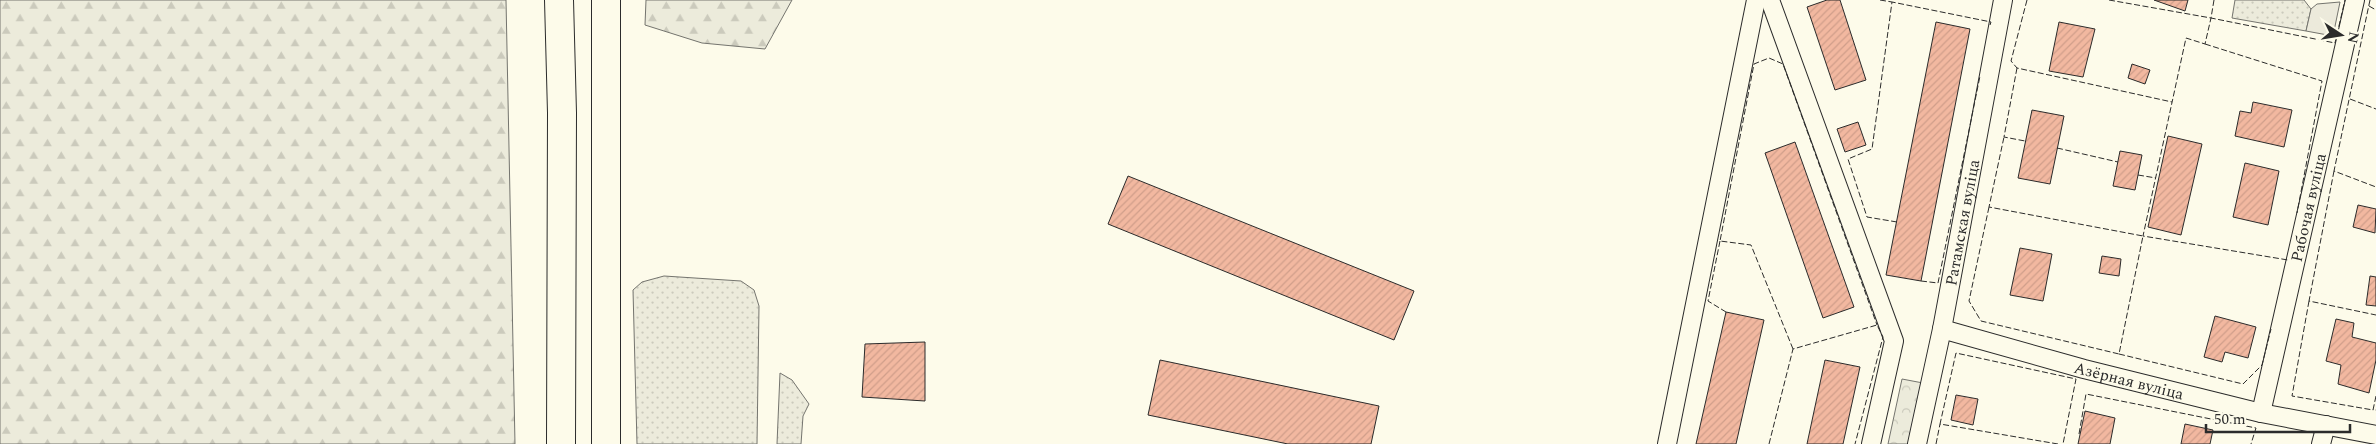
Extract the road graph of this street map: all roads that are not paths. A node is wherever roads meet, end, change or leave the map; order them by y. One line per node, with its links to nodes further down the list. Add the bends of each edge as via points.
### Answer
1 (559, 0): 11 (highway)
2 (606, 0): 12 (highway)
3 (1756, 0): 13 (street)
4 (1770, 0): 14 (street, via 1894,341)
5 (2003, 0): 7 (street, Ратамская вуліца)
6 (2355, 0): 8 (street, Рабочая вуліца)
7 (1942, 329): 8 (street, Азёрная вуліца); 15 (street, Ратамская вуліца)
8 (2261, 414): 9 (street, Азёрная вуліца)
9 (2326, 426): 10 (street, Азёрная вуліца); 16 (street)
10 (2376, 435)
11 (561, 444)
12 (606, 444)
13 (1667, 444)
14 (1871, 444)
15 (1917, 444)
16 (2321, 444)

